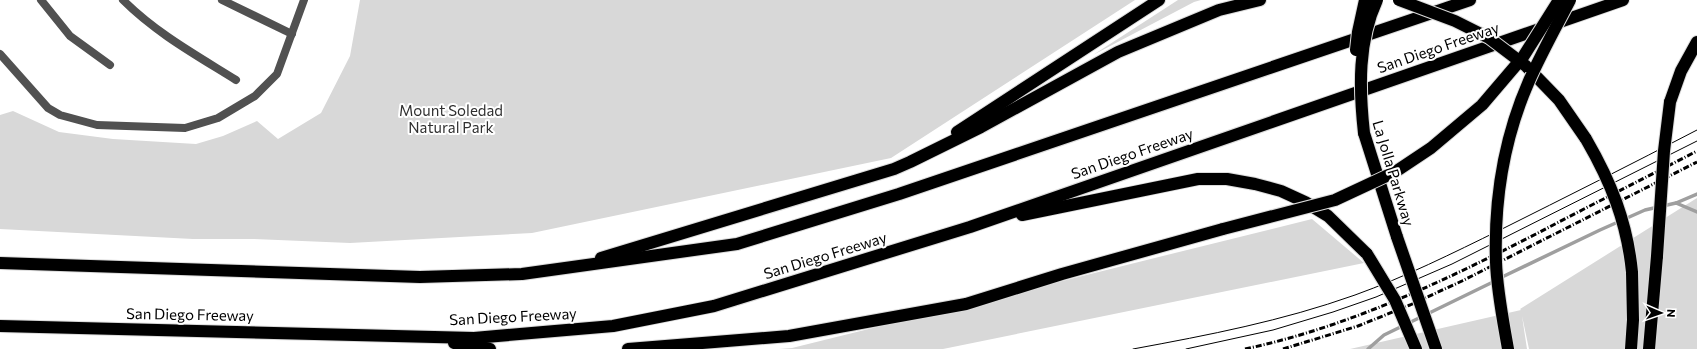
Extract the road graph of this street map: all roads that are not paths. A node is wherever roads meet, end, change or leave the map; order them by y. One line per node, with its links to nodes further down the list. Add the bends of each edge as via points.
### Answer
1 (40, 0): 17 (street, via 70,36)
2 (123, 0): 18 (street, via 140,17 168,38)
3 (222, 0): 14 (street)
4 (304, 0): 14 (street)
5 (1159, 0): 20 (highway)
6 (1260, 0): 20 (highway, via 1219,10 1118,52 981,127)
7 (1365, 0): 19 (highway, La Jolla Parkway, bridge, via 1358,32 1355,86)
8 (1377, 0): 19 (highway, bridge, via 1362,53)
9 (1399, 0): 31 (highway, bridge, via 1455,21 1482,35 1527,66 1559,100 1586,139 1603,168 1616,201 1630,251 1633,320)
10 (1470, 0): 23 (highway, via 899,194 737,244)
11 (1559, 0): 27 (highway, bridge, via 1523,57 1482,105 1431,148 1395,172 1335,200 1062,274 966,304 789,336)
12 (1570, 0): 30 (highway, bridge, via 1529,82 1506,150 1496,223 1496,257)
13 (1623, 0): 21 (highway, San Diego Freeway)
14 (292, 34): 16 (street, via 277,74 256,96 218,118 185,128 97,125 60,114 48,108)
15 (1697, 42): 32 (highway, bridge, via 1681,71 1670,102 1664,151)
16 (0, 54)
17 (110, 65)
18 (236, 80)
19 (1364, 133): 29 (highway, La Jolla Parkway, bridge)
20 (910, 162): 23 (highway)
21 (970, 226): 25 (highway, San Diego Freeway, via 714,306 613,326 474,338); 28 (highway, bridge, via 1198,179 1227,179 1281,191 1328,216 1367,254 1395,300)
22 (0, 263): 23 (highway, via 420,277 522,274)
23 (563, 269)
24 (0, 326): 25 (highway, San Diego Freeway)
25 (398, 335): 26 (highway)
26 (490, 349)
27 (628, 349)
28 (1416, 349)
29 (1436, 349)
30 (1508, 349)
31 (1631, 349)
32 (1650, 349)

